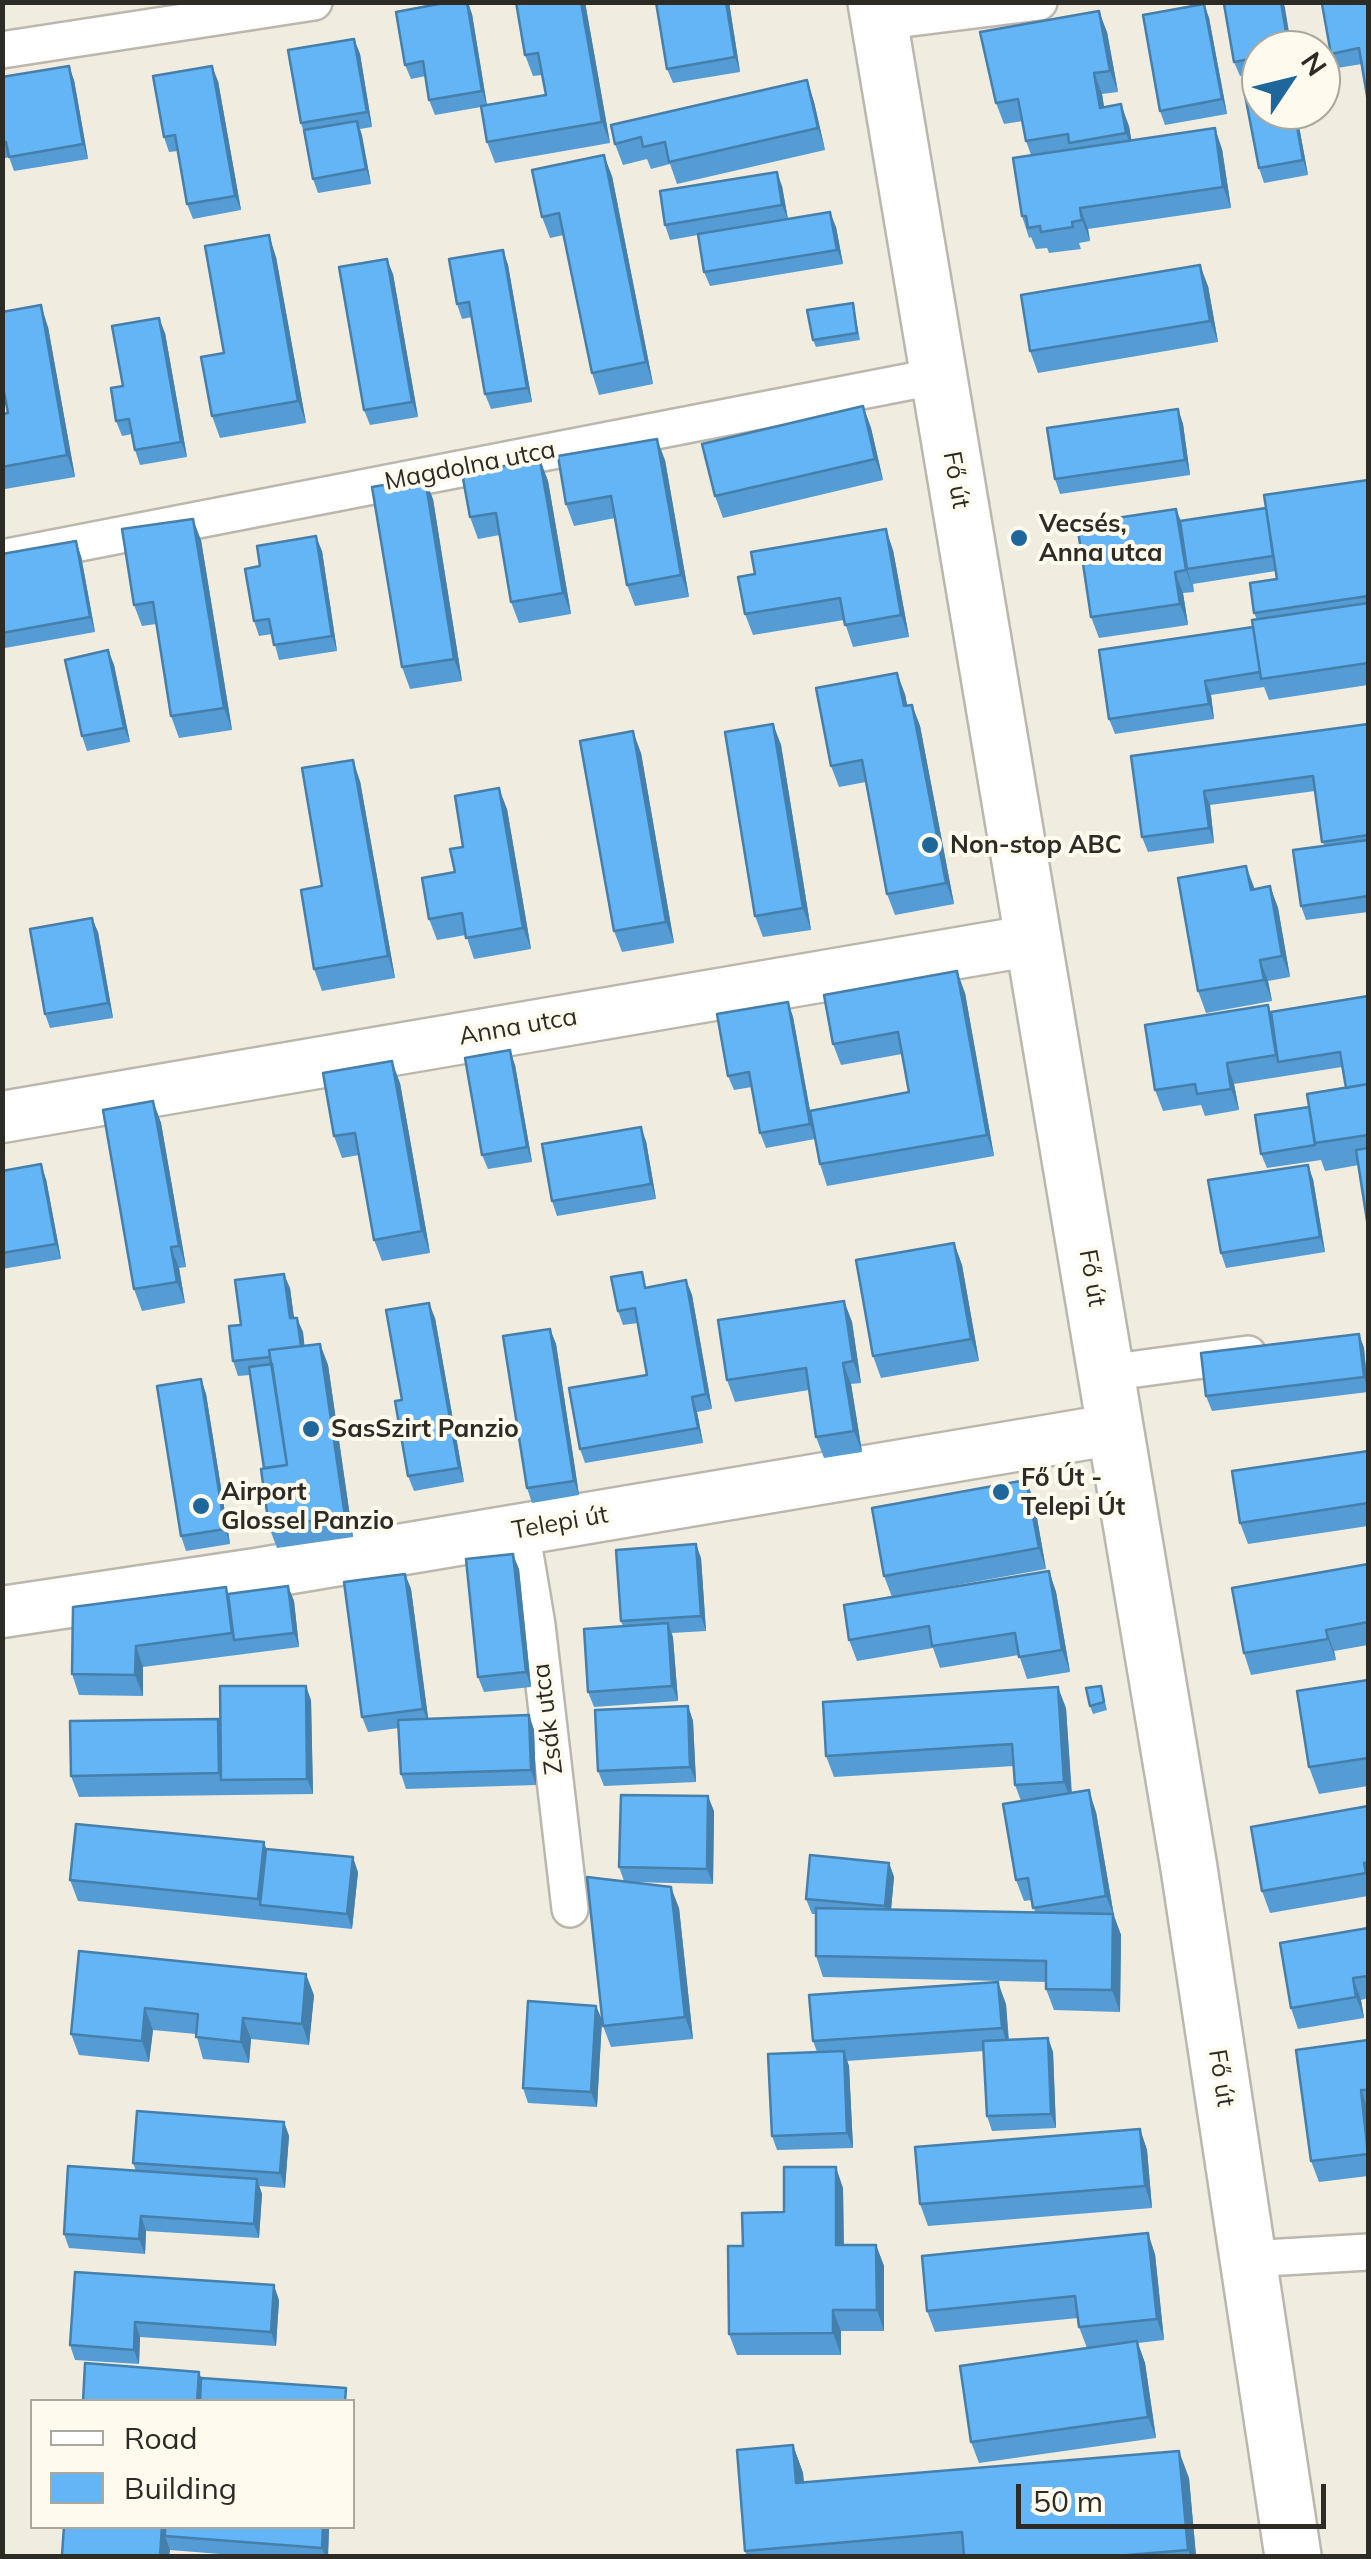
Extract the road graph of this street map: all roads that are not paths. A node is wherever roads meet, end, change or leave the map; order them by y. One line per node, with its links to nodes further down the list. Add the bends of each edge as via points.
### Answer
1 (314, 2): 4 (street)
2 (1039, 2): 3 (street)
3 (877, 12): 5 (main road, Fő út)
4 (2, 50)
5 (938, 376): 6 (street, Magdolna utca); 7 (main road, Fő út)
6 (2, 558)
7 (1034, 940): 8 (main road, Anna utca); 10 (main road, Fő út)
8 (2, 1117)
9 (1290, 1348): 10 (street)
10 (1107, 1372): 11 (main road, Fő út)
11 (1116, 1429): 12 (main road, Telepi út); 16 (main road, Fő út)
12 (521, 1530): 13 (main road, Telepi út); 14 (street, Zsák utca)
13 (2, 1612)
14 (570, 1909)
15 (1368, 2252): 16 (street)
16 (1248, 2258): 17 (main road, Fő út)
17 (1293, 2556)

